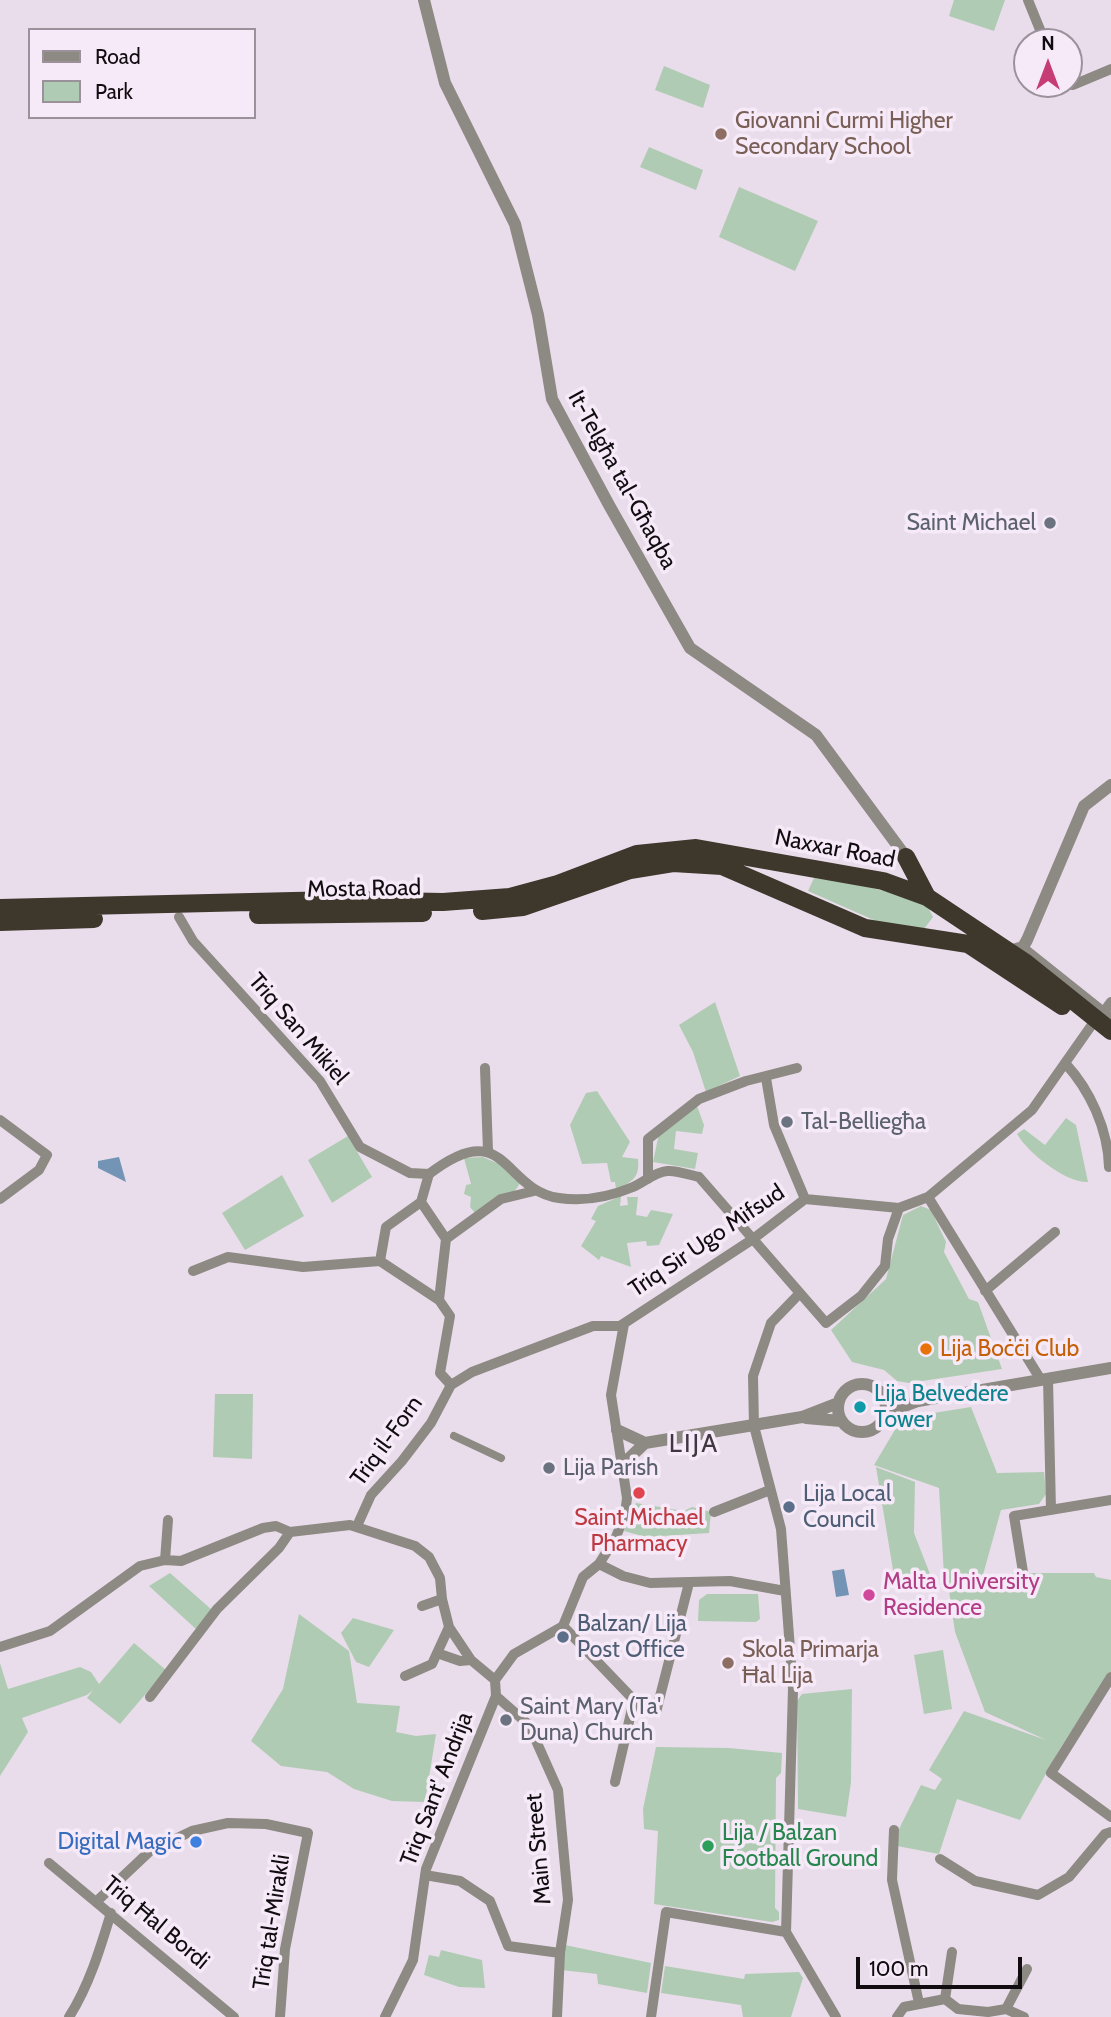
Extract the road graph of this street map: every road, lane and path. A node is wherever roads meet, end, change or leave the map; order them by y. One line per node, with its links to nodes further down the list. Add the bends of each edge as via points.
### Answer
1 (424, 0): 7 (street, It-Telgħa tal-Għaqba, via 445,83 515,224 538,315 552,400 609,505 690,648 816,735)
2 (1028, 0): 3 (street)
3 (1039, 28)
4 (1111, 69): 5 (street)
5 (1083, 80)
6 (1111, 785): 17 (street, via 1084,806)
7 (906, 857): 10 (highway, via 902,870); 12 (highway)
8 (721, 859): 9 (highway, Naxxar Road); 11 (highway, Naxxar Road); 13 (highway, Mosta Road, via 696,848 637,854 510,897 443,902); 14 (highway, Mosta Road, via 629,870 511,910)
9 (804, 867): 10 (highway, Naxxar Road); 11 (highway, via 793,880)
10 (883, 881): 12 (highway, Naxxar Road)
11 (801, 899): 16 (highway, Naxxar Road, via 865,928)
12 (932, 901): 16 (highway, via 944,918 940,933); 17 (highway, Naxxar Road, via 1009,951)
13 (0, 908)
14 (179, 917): 15 (highway, Mosta Road); 28 (street, Triq San Mikiel, via 193,941 320,1081 360,1147 410,1173)
15 (0, 922)
16 (931, 936): 19 (highway, Naxxar Road, via 968,944)
17 (1027, 951): 19 (highway, Naxxar Road)
18 (1111, 1002): 19 (street, Triq Sir Ugo Mifsud)
19 (1103, 1022): 20 (highway, Naxxar Road); 21 (street, Triq Sir Ugo Mifsud)
20 (1111, 1045)
21 (1065, 1063): 27 (street, via 1097,1111); 31 (street, Triq Sir Ugo Mifsud, via 1032,1110)
22 (485, 1068): 26 (street)
23 (797, 1068): 24 (street)
24 (766, 1078): 29 (street, via 699,1099 648,1139); 33 (street, via 774,1125)
25 (0, 1120): 32 (street, via 47,1155 40,1170)
26 (488, 1151): 28 (street, via 471,1153); 30 (street)
27 (1109, 1167)
28 (429, 1174): 34 (street)
29 (648, 1179): 30 (street, via 592,1200); 37 (street, via 668,1171 699,1177)
30 (534, 1191): 38 (street, via 500,1199)
31 (928, 1197): 35 (street, Triq Sir Ugo Mifsud); 41 (street)
32 (0, 1199)
33 (806, 1199): 35 (street, Triq Sir Ugo Mifsud); 37 (street, Triq Sir Ugo Mifsud)
34 (421, 1202): 38 (street); 39 (street, via 386,1227)
35 (899, 1208): 42 (street, via 885,1266 861,1296 826,1323)
36 (1055, 1232): 41 (street)
37 (753, 1238): 42 (street); 44 (street, Triq Sir Ugo Mifsud)
38 (446, 1239): 43 (street)
39 (380, 1261): 40 (street, via 303,1267 228,1258); 43 (street)
40 (193, 1271)
41 (985, 1291): 46 (street)
42 (800, 1293): 54 (street, via 771,1323 753,1376)
43 (439, 1300): 47 (street, via 450,1316 440,1373)
44 (624, 1324): 47 (street, Triq il-Forn, via 593,1326 472,1372); 55 (street, Triq Sir Ugo Mifsud, via 611,1395)
45 (1111, 1368): 46 (street)
46 (1045, 1379): 49 (street); 62 (street)
47 (451, 1385): 65 (street, Triq il-Forn, via 402,1461 370,1494)
48 (883, 1396): 49 (street); 50 (street, via 872,1386 857,1384 844,1392); 51 (street)
49 (918, 1401): 51 (street)
50 (838, 1403): 52 (street); 53 (street)
51 (886, 1413): 53 (street, via 877,1427 864,1433)
52 (802, 1417): 53 (street); 54 (street)
53 (841, 1421)
54 (754, 1426): 57 (street); 60 (street)
55 (617, 1430): 57 (street); 59 (street, Triq Sir Ugo Mifsud)
56 (454, 1436): 58 (street)
57 (645, 1443): 59 (street)
58 (500, 1458)
59 (622, 1464): 68 (street, via 625,1514)
60 (770, 1490): 63 (street); 71 (street, via 781,1529)
61 (1111, 1500): 62 (street)
62 (1051, 1510): 69 (street, via 1014,1516)
63 (714, 1512)
64 (167, 1520): 67 (street)
65 (357, 1526): 66 (street); 72 (street, via 415,1546 429,1556 441,1578)
66 (290, 1532): 67 (street, via 276,1526 263,1528 181,1560); 83 (street, via 217,1609)
67 (165, 1560): 76 (street, via 140,1566 50,1631)
68 (599, 1564): 70 (street, via 650,1583); 74 (street, via 583,1577)
69 (1023, 1572)
70 (689, 1583): 71 (street, via 730,1581); 84 (street, via 656,1712)
71 (785, 1591): 94 (street, via 793,1689)
72 (442, 1599): 73 (street); 75 (street)
73 (422, 1606)
74 (563, 1626): 81 (street, via 514,1654); 84 (street)
75 (449, 1628): 77 (street); 78 (street)
76 (0, 1647)
77 (436, 1653): 78 (street); 79 (street, via 432,1664)
78 (471, 1660): 81 (street)
79 (405, 1676)
80 (1111, 1677): 86 (street, via 1051,1773)
81 (495, 1680): 82 (street)
82 (496, 1696): 91 (street, Triq Sant' Andrija); 96 (street, Main Street, via 529,1725 558,1790 568,1900)
83 (150, 1697)
84 (634, 1700): 85 (street)
85 (615, 1782)
86 (1111, 1817)
87 (894, 1830): 99 (street, via 892,1880)
88 (1111, 1832): 89 (street, via 1069,1877 1038,1895 975,1881)
89 (940, 1859)
90 (50, 1863): 92 (street, Triq Ħal Bordi)
91 (425, 1875): 96 (street, via 460,1881 490,1900 509,1946); 105 (street, Triq Sant' Andrija, via 413,1960)
92 (97, 1901): 93 (street, Triq Ħal Bordi); 104 (street, Triq tal-Mirakli, via 150,1851 192,1831 228,1823 266,1824 308,1833 285,1949)
93 (111, 1913): 102 (street, via 97,1958); 103 (street, Triq Ħal Bordi)
94 (786, 1932): 107 (street, via 666,1912); 108 (street)
95 (952, 1952): 98 (street)
96 (560, 1953): 106 (street, Main Street)
97 (1027, 1969): 100 (street)
98 (945, 1999): 99 (street); 101 (street, via 958,2009)
99 (919, 2003): 109 (street, via 904,2007)
100 (1006, 2009): 101 (street); 110 (street)
101 (988, 2015)
102 (69, 2017)
103 (234, 2017)
104 (280, 2017)
105 (385, 2017)
106 (557, 2017)
107 (652, 2017)
108 (836, 2017)
109 (897, 2017)
110 (1024, 2017)

